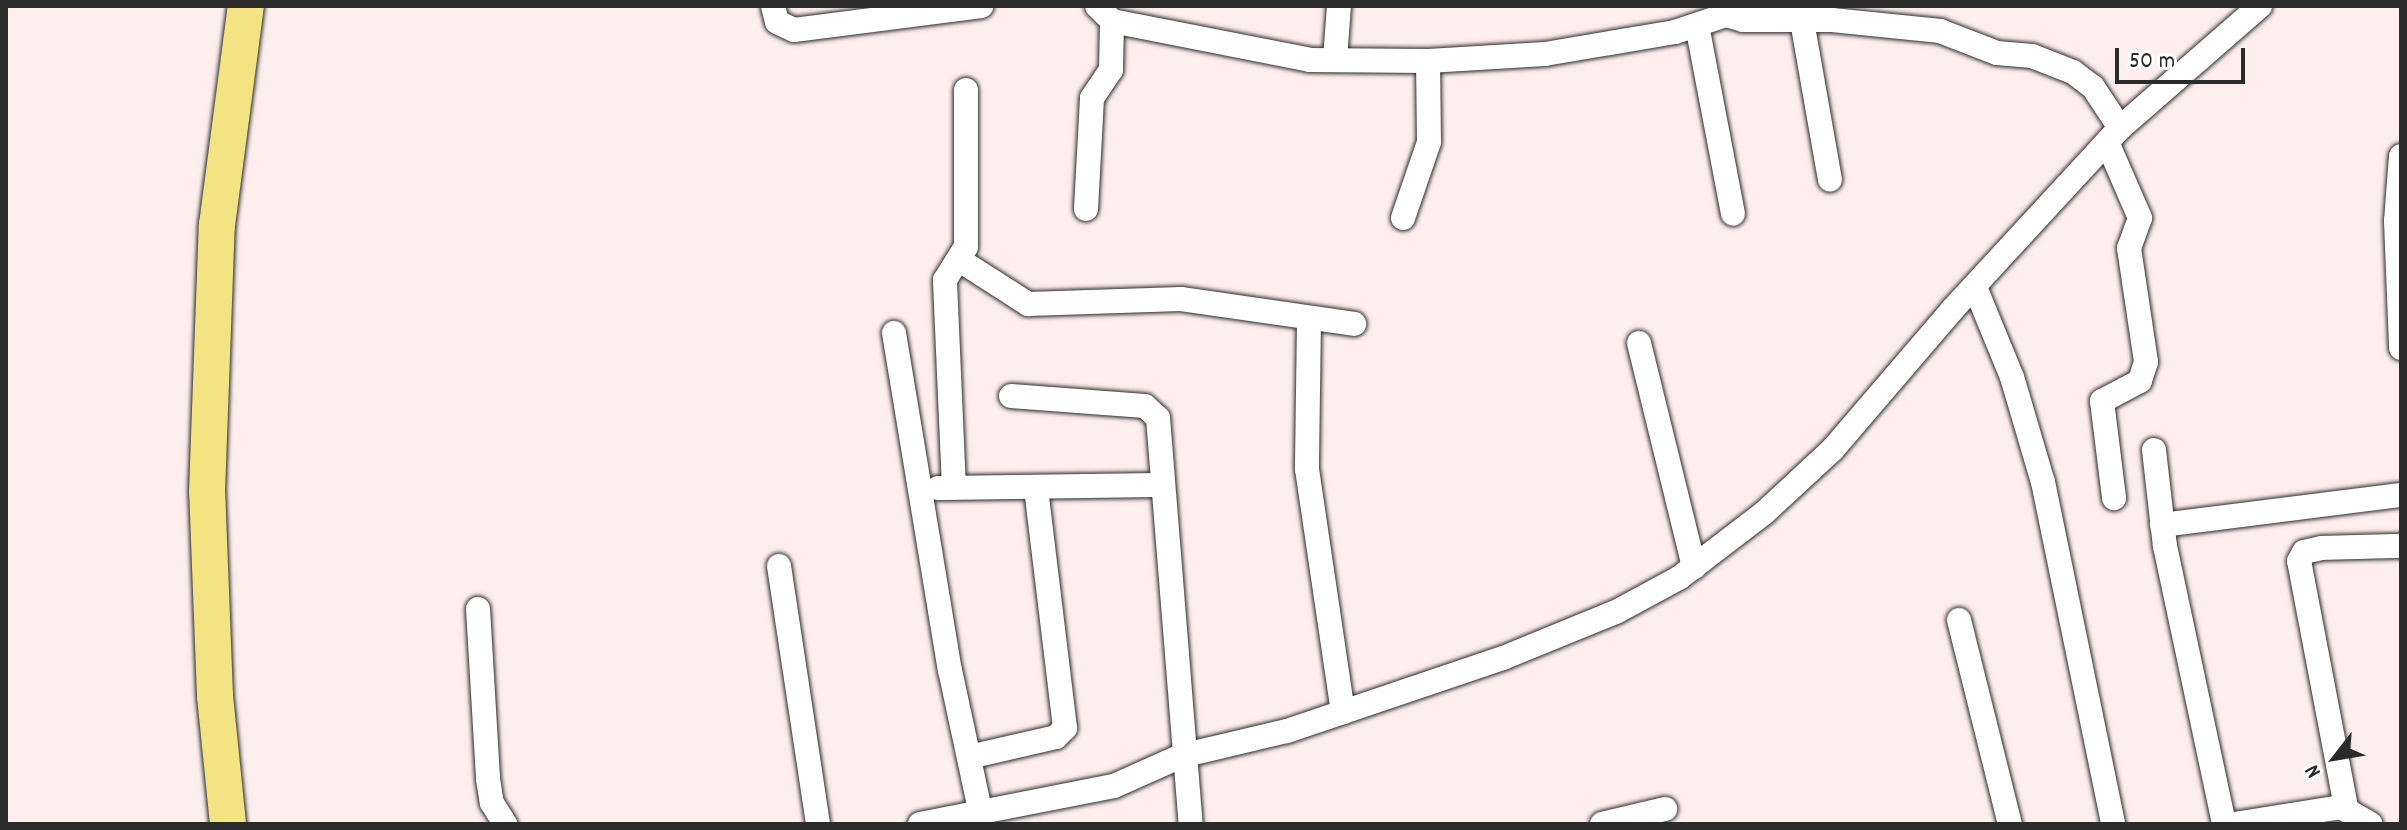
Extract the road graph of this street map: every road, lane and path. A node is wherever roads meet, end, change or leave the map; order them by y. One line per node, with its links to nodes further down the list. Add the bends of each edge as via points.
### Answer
1 (246, 6): 48 (highway, via 217,225 207,463 211,617)
2 (773, 6): 3 (street, via 777,22 794,30)
3 (981, 6)
4 (1339, 6): 10 (street)
5 (2258, 7): 13 (street)
6 (1725, 10): 8 (street, via 1743,20); 9 (street)
7 (1105, 13): 10 (street, via 1310,60); 16 (street, via 1111,70 1092,98)
8 (1802, 21): 13 (street, via 1940,31 1997,53 2032,56 2073,72 2093,87); 15 (street)
9 (1697, 25): 11 (street, via 1573,51); 17 (street)
10 (1335, 59): 11 (street)
11 (1428, 61): 18 (street, via 1429,142)
12 (966, 90): 20 (street, via 968,235)
13 (2113, 135): 21 (street); 34 (street, via 2140,218 2129,248 2146,362 2140,381 2116,389 2102,401)
14 (2401, 156): 19 (street)
15 (1830, 180)
16 (1086, 209)
17 (1733, 214)
18 (1403, 218)
19 (2398, 221): 26 (street)
20 (961, 261): 22 (street, via 1028,304 1181,299); 31 (street, via 945,280)
21 (1975, 287): 38 (street, via 1833,449 1764,513); 54 (street, via 2012,377 2043,482)
22 (1309, 320): 23 (street); 41 (street, via 1307,469)
23 (1354, 324)
24 (894, 333): 30 (street)
25 (1639, 343): 38 (street)
26 (2401, 348)
27 (1011, 396): 29 (street, via 1152,409 1160,428)
28 (2154, 450): 35 (street)
29 (1163, 485): 32 (street); 42 (street)
30 (920, 488): 31 (street); 43 (street)
31 (954, 488): 32 (street)
32 (1036, 490): 43 (street, via 1065,728 1056,737)
33 (2401, 495): 35 (street)
34 (2114, 498)
35 (2162, 525): 55 (street)
36 (2401, 546): 44 (street, via 2322,548 2304,552 2299,561)
37 (779, 566): 50 (street)
38 (1694, 567): 41 (street, via 1616,612 1503,658)
39 (478, 609): 49 (street, via 488,779 492,803)
40 (1959, 620): 53 (street)
41 (1343, 712): 42 (street)
42 (1181, 756): 46 (street, via 1114,786); 52 (street)
43 (969, 757): 46 (street)
44 (2346, 807): 56 (street); 57 (street)
45 (1665, 809): 47 (street)
46 (981, 814): 51 (street)
47 (1609, 823)
48 (228, 824)
49 (505, 824)
50 (818, 824)
51 (920, 824)
52 (1191, 824)
53 (2010, 824)
54 (2113, 824)
55 (2224, 824)
56 (2234, 824)
57 (2371, 824)

